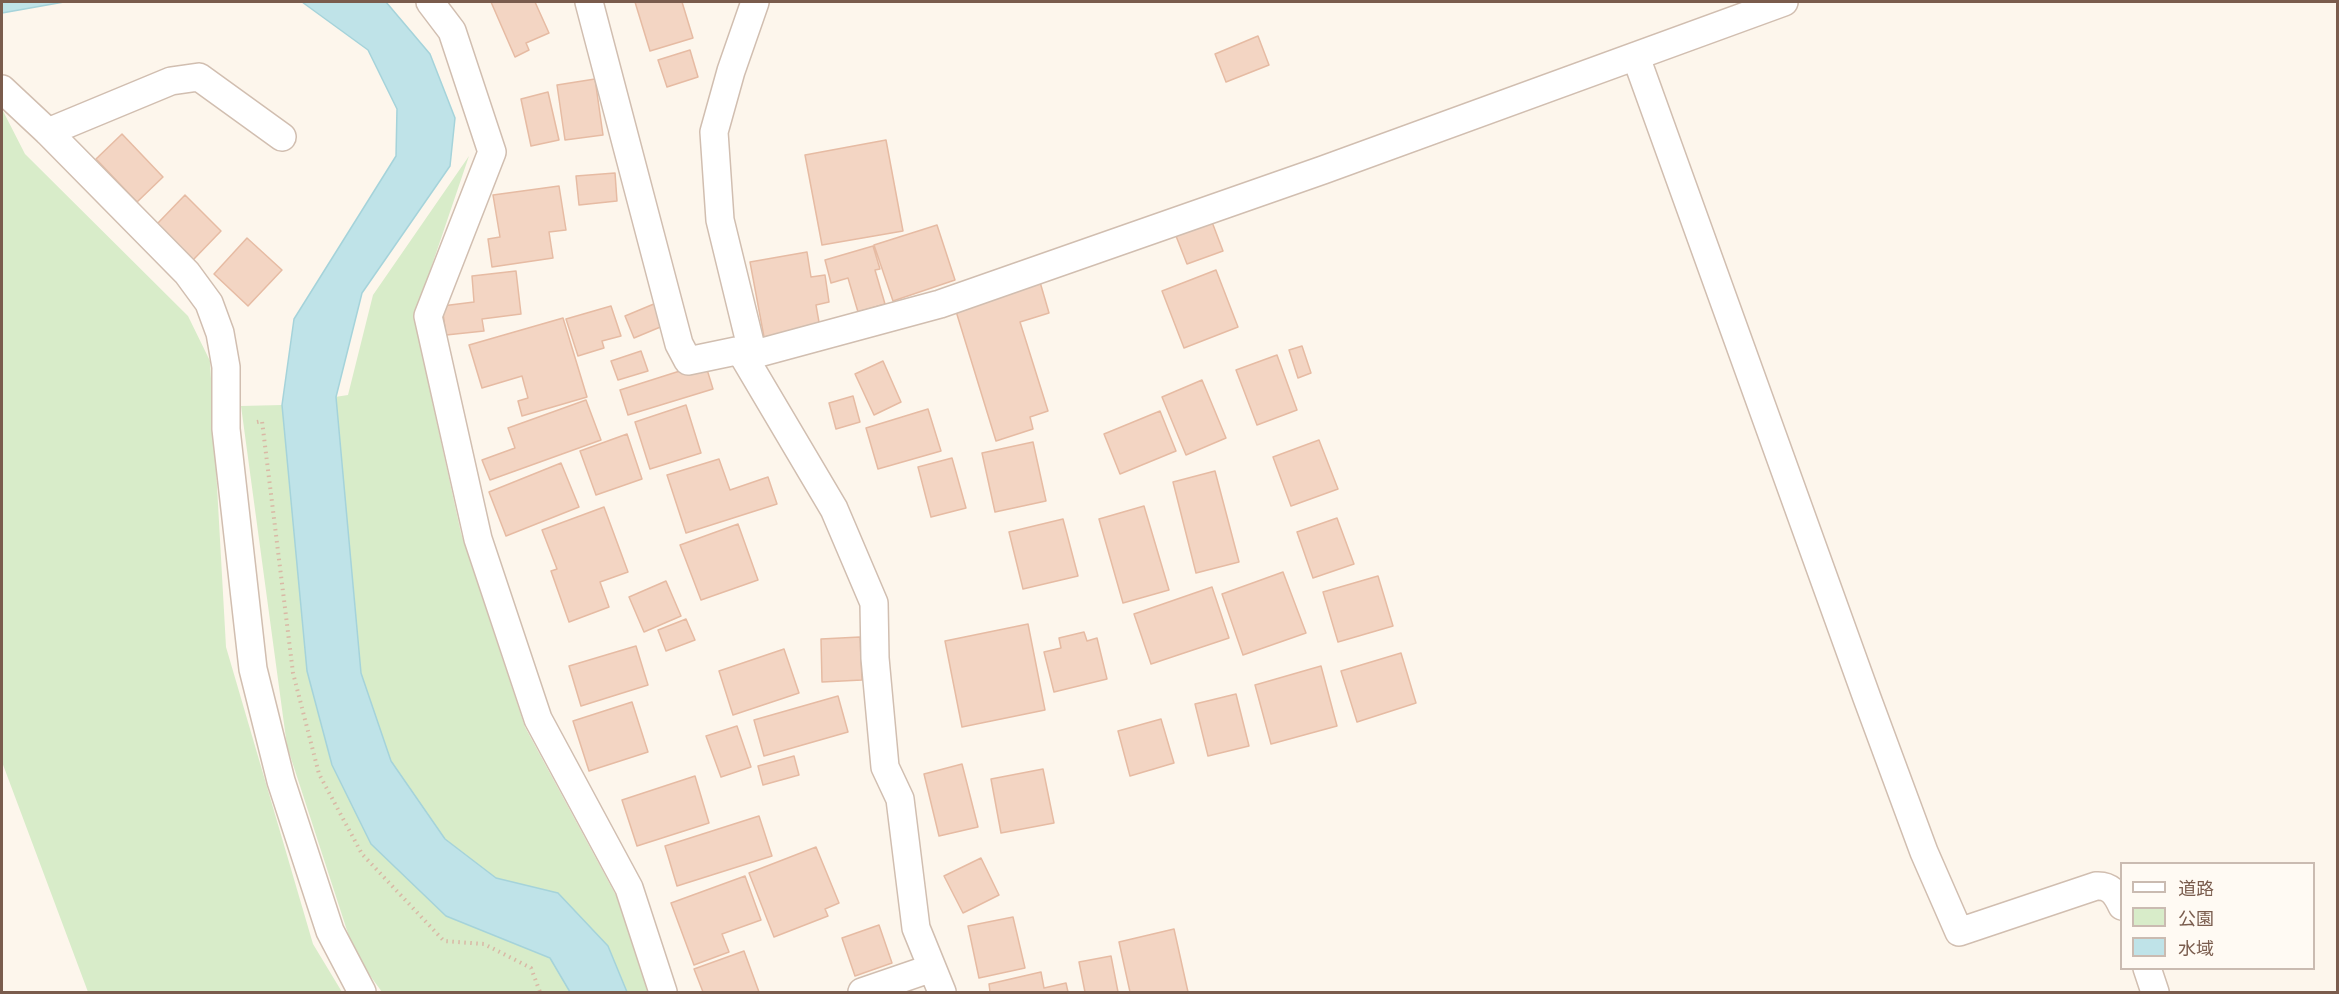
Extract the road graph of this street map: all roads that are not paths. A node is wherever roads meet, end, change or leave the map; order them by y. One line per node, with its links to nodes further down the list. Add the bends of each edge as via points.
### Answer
1 (430, 2): 14 (street, via 452,30 492,152 428,316 478,539 538,719 629,888)
2 (589, 2): 9 (street, via 679,344 688,361 736,351)
3 (755, 2): 9 (street, via 714,132 720,220)
4 (1784, 2): 5 (street)
5 (1636, 57): 9 (street, via 940,304); 10 (street, via 1867,698 1924,852 1959,932 2096,886 2112,890)
6 (2, 89): 7 (street)
7 (48, 132): 8 (street, via 171,81 198,77); 13 (street, via 187,273 209,303 220,333 226,367 226,429 253,669 281,780 327,920)
8 (282, 137)
9 (749, 356): 11 (street, via 834,509 874,603 885,767 900,799 916,928)
10 (2120, 904)
11 (932, 968): 15 (street); 16 (street)
12 (2147, 970): 17 (street)
13 (362, 993)
14 (663, 993)
15 (862, 993)
16 (942, 993)
17 (2155, 993)

